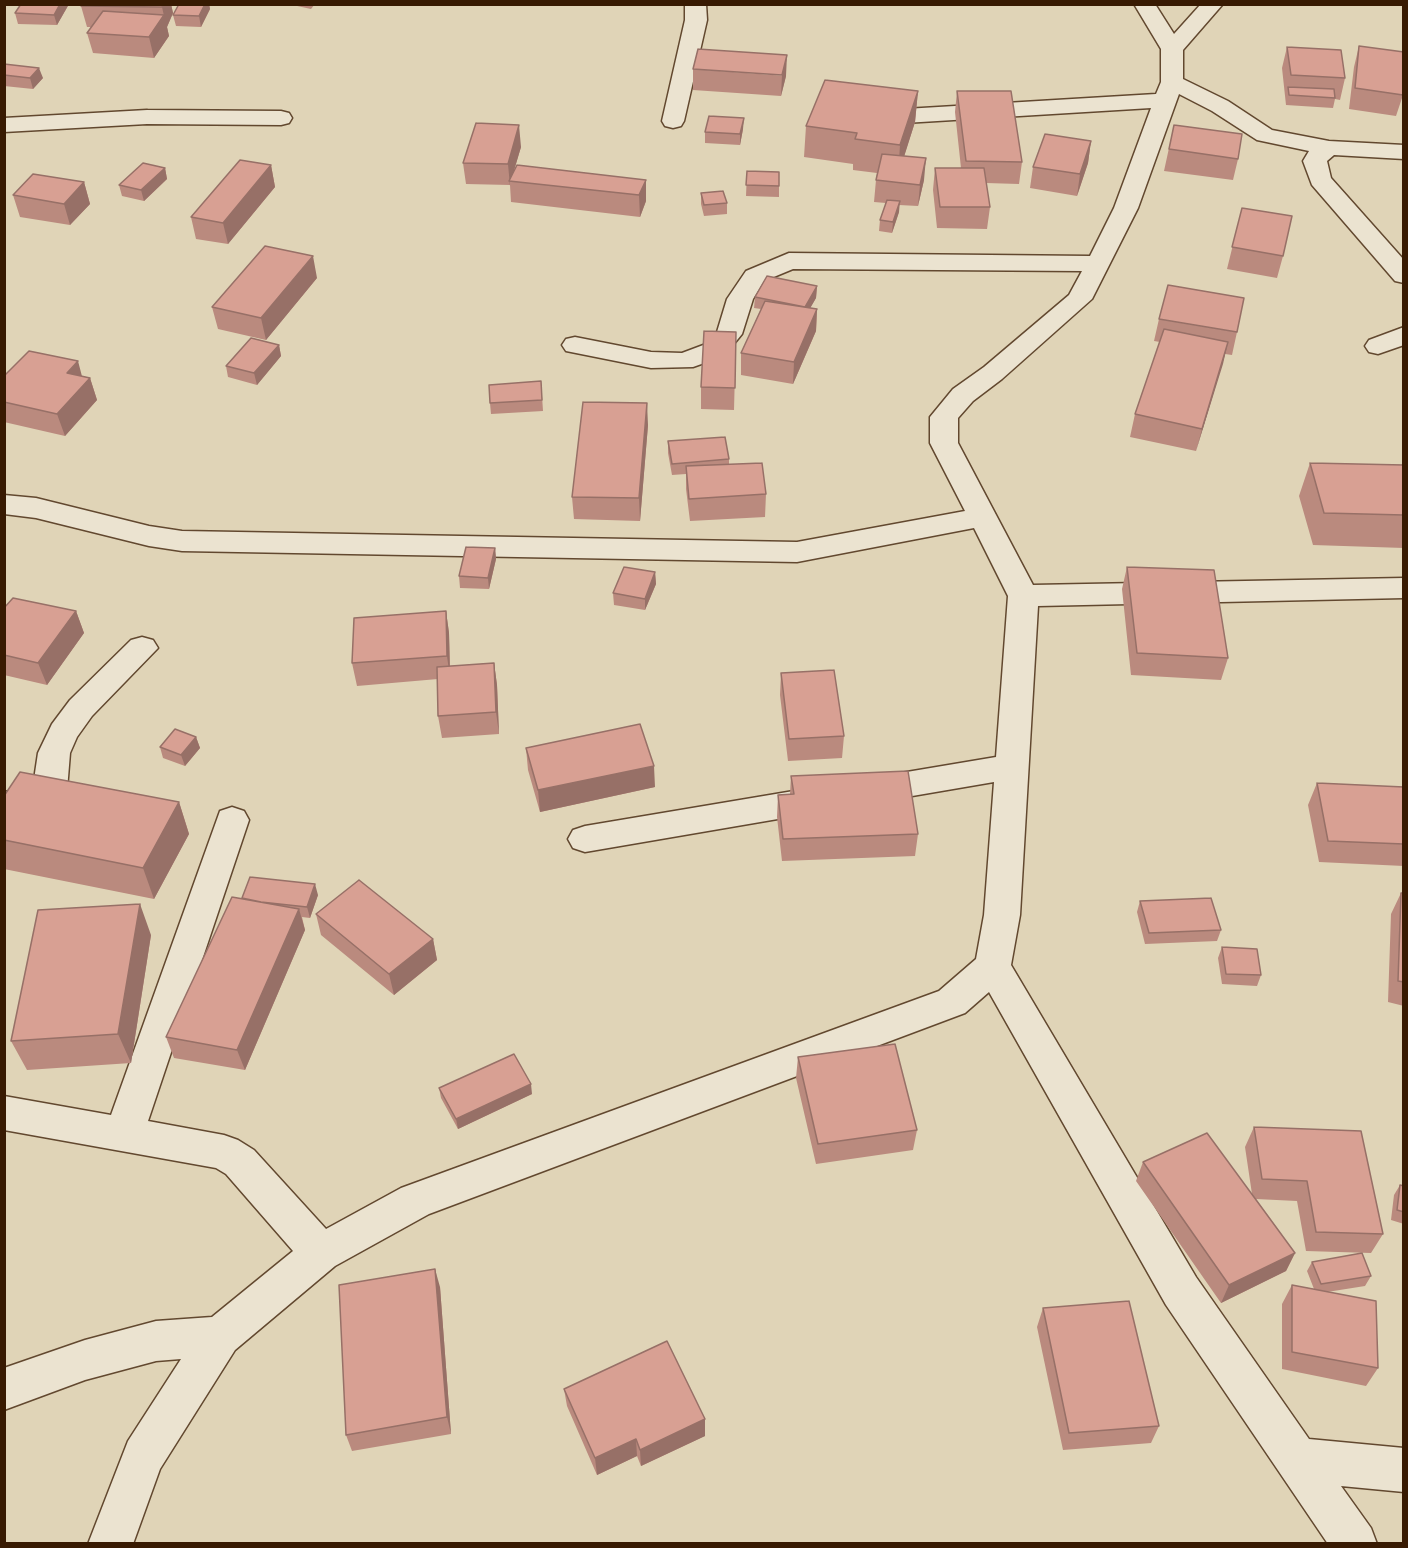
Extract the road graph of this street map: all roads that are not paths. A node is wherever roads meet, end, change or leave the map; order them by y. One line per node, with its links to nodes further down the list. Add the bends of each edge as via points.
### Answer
1 (695, 4): 8 (street, via 696,20)
2 (1144, 4): 4 (street)
3 (1213, 4): 4 (street)
4 (1172, 49): 5 (street)
5 (1169, 91): 6 (street); 10 (street, via 1220,106 1265,135); 12 (street, via 1126,208)
6 (888, 117)
7 (280, 118): 9 (street, via 147,117)
8 (673, 121)
9 (4, 125)
10 (1329, 148): 11 (street); 13 (street, via 1317,156 1316,173)
11 (1404, 152)
12 (1099, 264): 15 (street, via 789,261 755,276 740,298 729,334 715,350 684,361 651,360); 18 (street, via 1079,300 963,395 944,417 944,443)
13 (1404, 276)
14 (1404, 335): 16 (street)
15 (575, 345)
16 (1378, 346)
17 (4, 504): 18 (street, via 182,541 797,552)
18 (983, 517): 20 (street)
19 (1404, 588): 20 (street)
20 (1023, 596): 22 (street)
21 (142, 648): 23 (street, via 81,708 63,732 54,753 45,801 37,808 25,810)
22 (1012, 767): 25 (street); 26 (street, via 1002,915)
23 (4, 804)
24 (232, 820): 28 (street)
25 (585, 839)
26 (993, 966): 29 (street, via 952,1002 415,1201); 32 (street, via 1181,1291)
27 (4, 1113): 28 (street)
28 (124, 1134): 29 (street, via 224,1152 240,1162)
29 (321, 1253): 30 (street)
30 (220, 1336): 31 (street, via 156,1341 85,1360); 34 (street, via 143,1456)
31 (4, 1389)
32 (1298, 1460): 33 (street); 35 (street)
33 (1404, 1470)
34 (110, 1544)
35 (1355, 1544)

